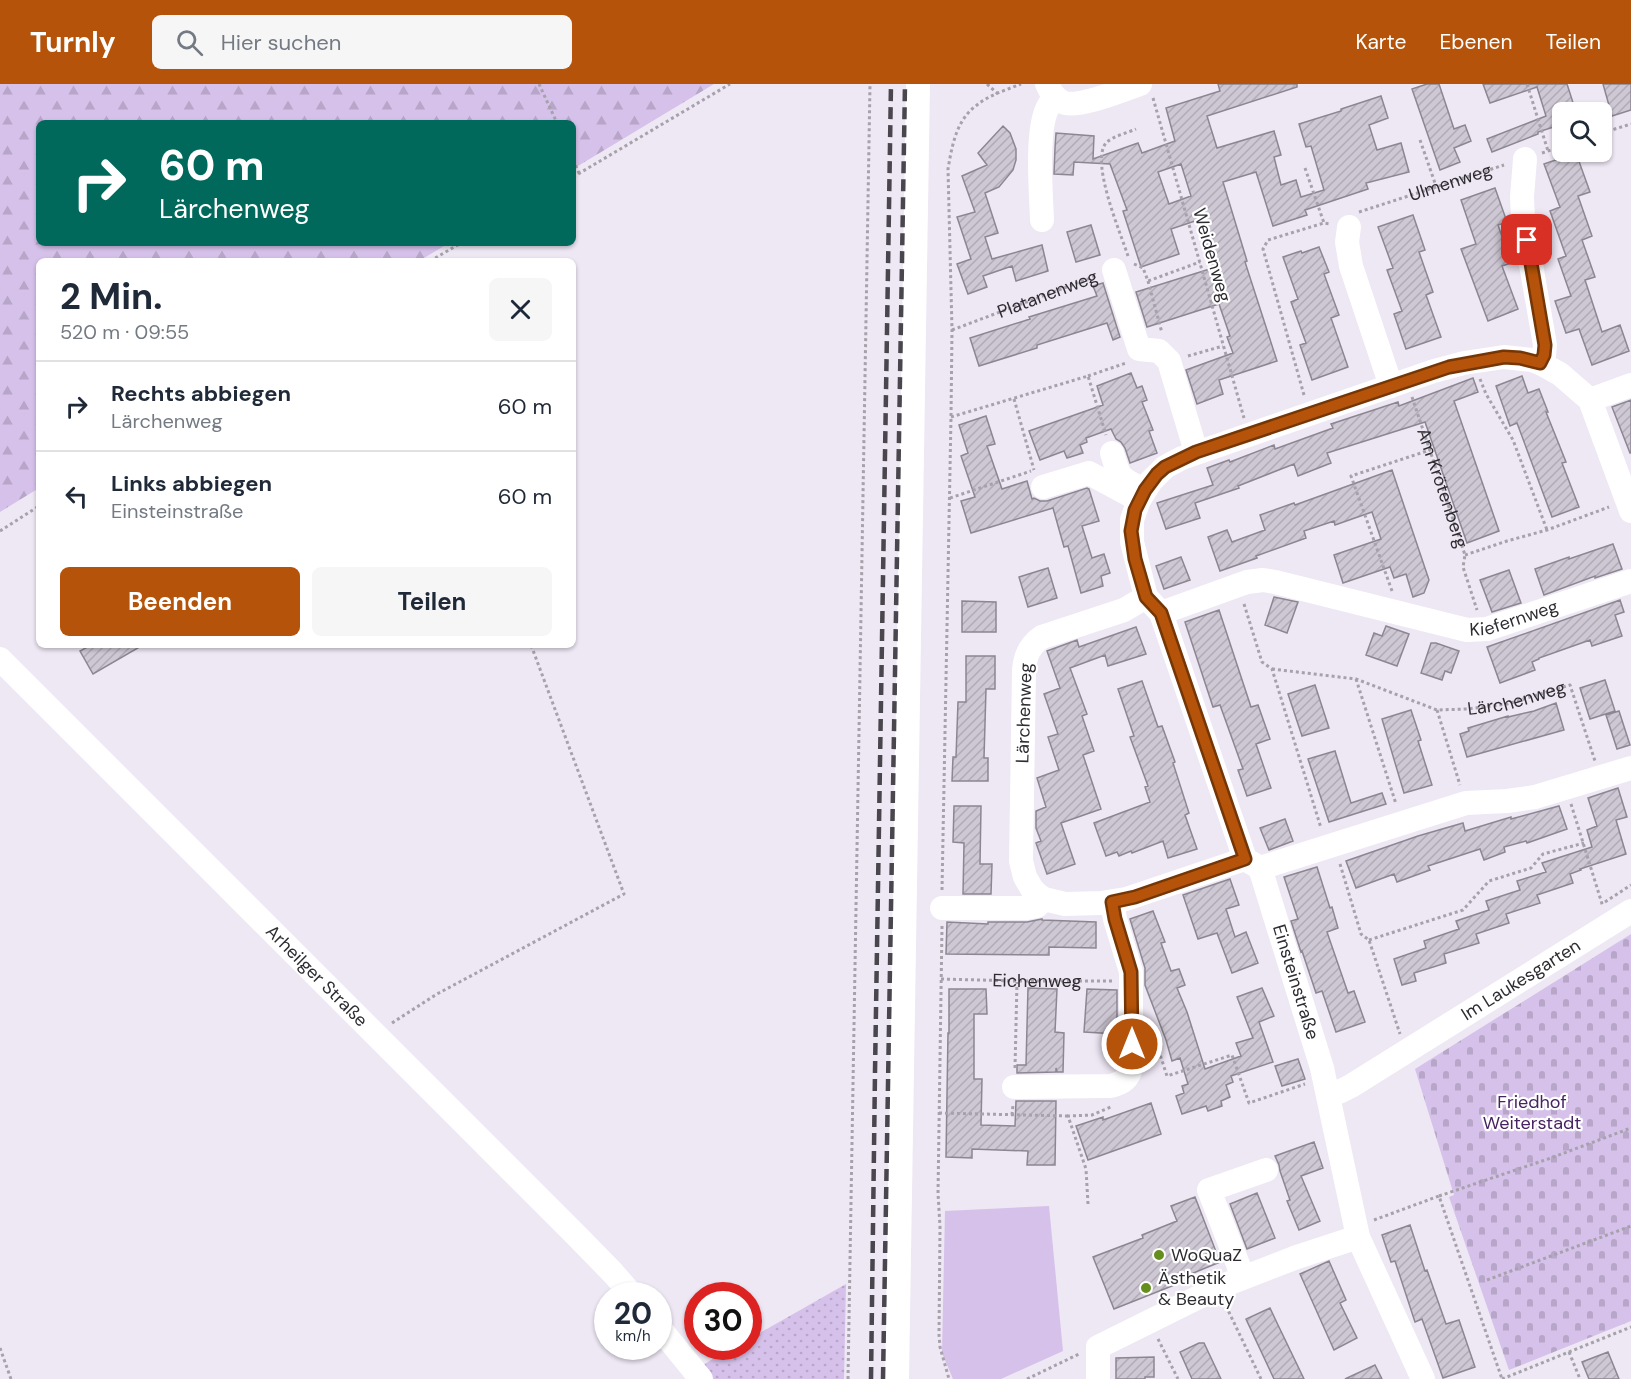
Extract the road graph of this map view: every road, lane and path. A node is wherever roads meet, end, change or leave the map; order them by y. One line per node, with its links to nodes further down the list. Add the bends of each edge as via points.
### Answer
1 (539, 84): 11 (path)
2 (730, 84): 21 (path)
3 (870, 84): 110 (path)
4 (918, 84): 111 (street)
5 (987, 84): 10 (path)
6 (1021, 84): 10 (path)
7 (1527, 84): 17 (path)
8 (1146, 90): 9 (street, via 1077,104 1064,103); 29 (path, Weidenweg)
9 (1051, 91): 24 (street, via 1040,160)
10 (998, 94): 32 (path, via 976,105 959,125 952,145 948,170)
11 (556, 120)
12 (1631, 124): 14 (path)
13 (1136, 129): 30 (path, via 1106,144 1101,158)
14 (1612, 130)
15 (1420, 140): 23 (path)
16 (1552, 150): 17 (path, Ulmenweg)
17 (1548, 151): 18 (path, Ulmenweg)
18 (1525, 159): 23 (path, Ulmenweg); 36 (street, via 1522,210 1545,345)
19 (576, 166): 21 (path)
20 (1305, 168): 25 (path)
21 (579, 173): 22 (path)
22 (576, 175)
23 (1436, 186): 26 (path, Ulmenweg, via 1351,215)
24 (1042, 220)
25 (1324, 223): 26 (path); 42 (path, via 1268,240 1263,249)
26 (1349, 227): 38 (street, via 1351,266)
27 (456, 246): 28 (path)
28 (435, 258)
29 (1200, 262): 31 (path); 33 (path, Weidenweg)
30 (1122, 267): 31 (path, via 1143,268); 32 (path, Platanenweg); 34 (street, Platanenweg)
31 (1148, 281): 34 (path, via 1165,341)
32 (952, 330): 43 (path)
33 (1223, 346): 34 (path); 44 (path, Weidenweg)
34 (1155, 354): 37 (path); 46 (street, Platanenweg)
35 (1474, 361): 36 (street, via 1504,357); 38 (street); 53 (path, via 1486,394 1513,440)
36 (1540, 363): 41 (street, via 1560,374)
37 (1088, 376): 40 (path); 47 (path)
38 (1399, 384): 42 (street); 45 (path, Am Krötenberg)
39 (1631, 386): 41 (street)
40 (1014, 399): 43 (path); 48 (path)
41 (1590, 400): 51 (street)
42 (1310, 414): 44 (street)
43 (951, 417): 50 (path)
44 (1248, 434): 46 (street)
45 (1431, 450): 55 (path, Am Krötenberg); 59 (path, via 1351,476 1392,592)
46 (1196, 452): 49 (street, via 1165,467)
47 (1112, 453): 49 (street, via 1119,475)
48 (1039, 478): 49 (street, via 1089,473); 50 (path)
49 (1142, 495): 58 (street, via 1131,531 1135,559)
50 (950, 498): 76 (path)
51 (1629, 506): 53 (path)
52 (36, 508): 54 (path)
53 (1547, 530): 55 (path)
54 (0, 531)
55 (1465, 555): 60 (path, Am Krötenberg, via 1463,567)
56 (1631, 581): 60 (street, Kiefernweg)
57 (1238, 585): 58 (street, Kiefernweg); 59 (street, Kiefernweg, via 1269,580); 63 (path, via 1262,662)
58 (1154, 605): 73 (street, Einsteinstraße); 74 (street, Lärchenweg, via 1124,610 1042,637 1031,646 1025,659 1021,861 1028,883)
59 (1393, 611): 60 (street, Kiefernweg, via 1467,630)
60 (1484, 630)
61 (532, 648): 84 (path, via 624,894 437,994)
62 (0, 659): 84 (street, Arheilger Straße)
63 (1272, 669): 64 (path, Lärchenweg); 72 (path)
64 (1356, 679): 65 (path, Lärchenweg); 70 (path)
65 (1437, 710): 67 (path, Lärchenweg, via 1507,704 1570,685); 69 (path, Lärchenweg)
66 (1631, 768): 67 (street)
67 (1600, 777): 68 (street)
68 (1566, 788): 69 (street, via 1522,799); 71 (path)
69 (1466, 803): 70 (street)
70 (1402, 823): 72 (street)
71 (1584, 843): 78 (path); 79 (path, via 1543,854 1531,868 1489,881 1463,910)
72 (1330, 846): 73 (street); 79 (path, via 1361,934)
73 (1253, 864): 75 (street); 87 (street, Einsteinstraße)
74 (1044, 899): 75 (street, via 1065,904); 76 (street, via 1027,908)
75 (1112, 902): 82 (street)
76 (942, 908): 80 (path)
77 (1631, 911): 78 (street, Im Laukesgarten)
78 (1609, 924): 85 (street, Im Laukesgarten)
79 (1368, 940): 85 (path)
80 (941, 979): 81 (path, Eichenweg); 89 (path)
81 (1017, 981): 82 (path, Eichenweg); 88 (path)
82 (1132, 982): 83 (street)
83 (1132, 1020): 86 (street, via 1130,1072 1124,1081); 87 (path, via 1151,1021 1167,1076 1232,1055 1249,1103)
84 (377, 1036): 100 (street, Arheilger Straße)
85 (1409, 1049): 87 (street, Im Laukesgarten, via 1339,1092)
86 (1111, 1086): 88 (street); 91 (path, via 1119,1104 1092,1114)
87 (1327, 1086): 97 (street, Einsteinstraße)
88 (1014, 1087): 90 (path)
89 (939, 1113): 90 (path); 112 (path, via 939,1335)
90 (1012, 1115): 91 (path)
91 (1068, 1116): 95 (path, via 1086,1169)
92 (1631, 1128): 94 (path)
93 (1266, 1170): 98 (street, via 1209,1190)
94 (1439, 1196): 97 (path); 118 (path)
95 (1088, 1203)
96 (1631, 1226): 99 (path)
97 (1357, 1232): 98 (street); 117 (street, Einsteinstraße)
98 (1243, 1277): 101 (street)
99 (1487, 1280)
100 (620, 1282)
101 (1217, 1288): 102 (street); 116 (path)
102 (1150, 1321): 105 (street); 115 (path)
103 (1631, 1327): 107 (path)
104 (672, 1343): 109 (street)
105 (1098, 1347): 113 (path); 114 (street)
106 (0, 1348): 108 (path)
107 (1569, 1352): 118 (path); 119 (path)
108 (11, 1379)
109 (701, 1379)
110 (848, 1379)
111 (897, 1379)
112 (949, 1379)
113 (1027, 1379)
114 (1098, 1379)
115 (1178, 1379)
116 (1261, 1379)
117 (1423, 1379)
118 (1502, 1379)
119 (1580, 1379)

